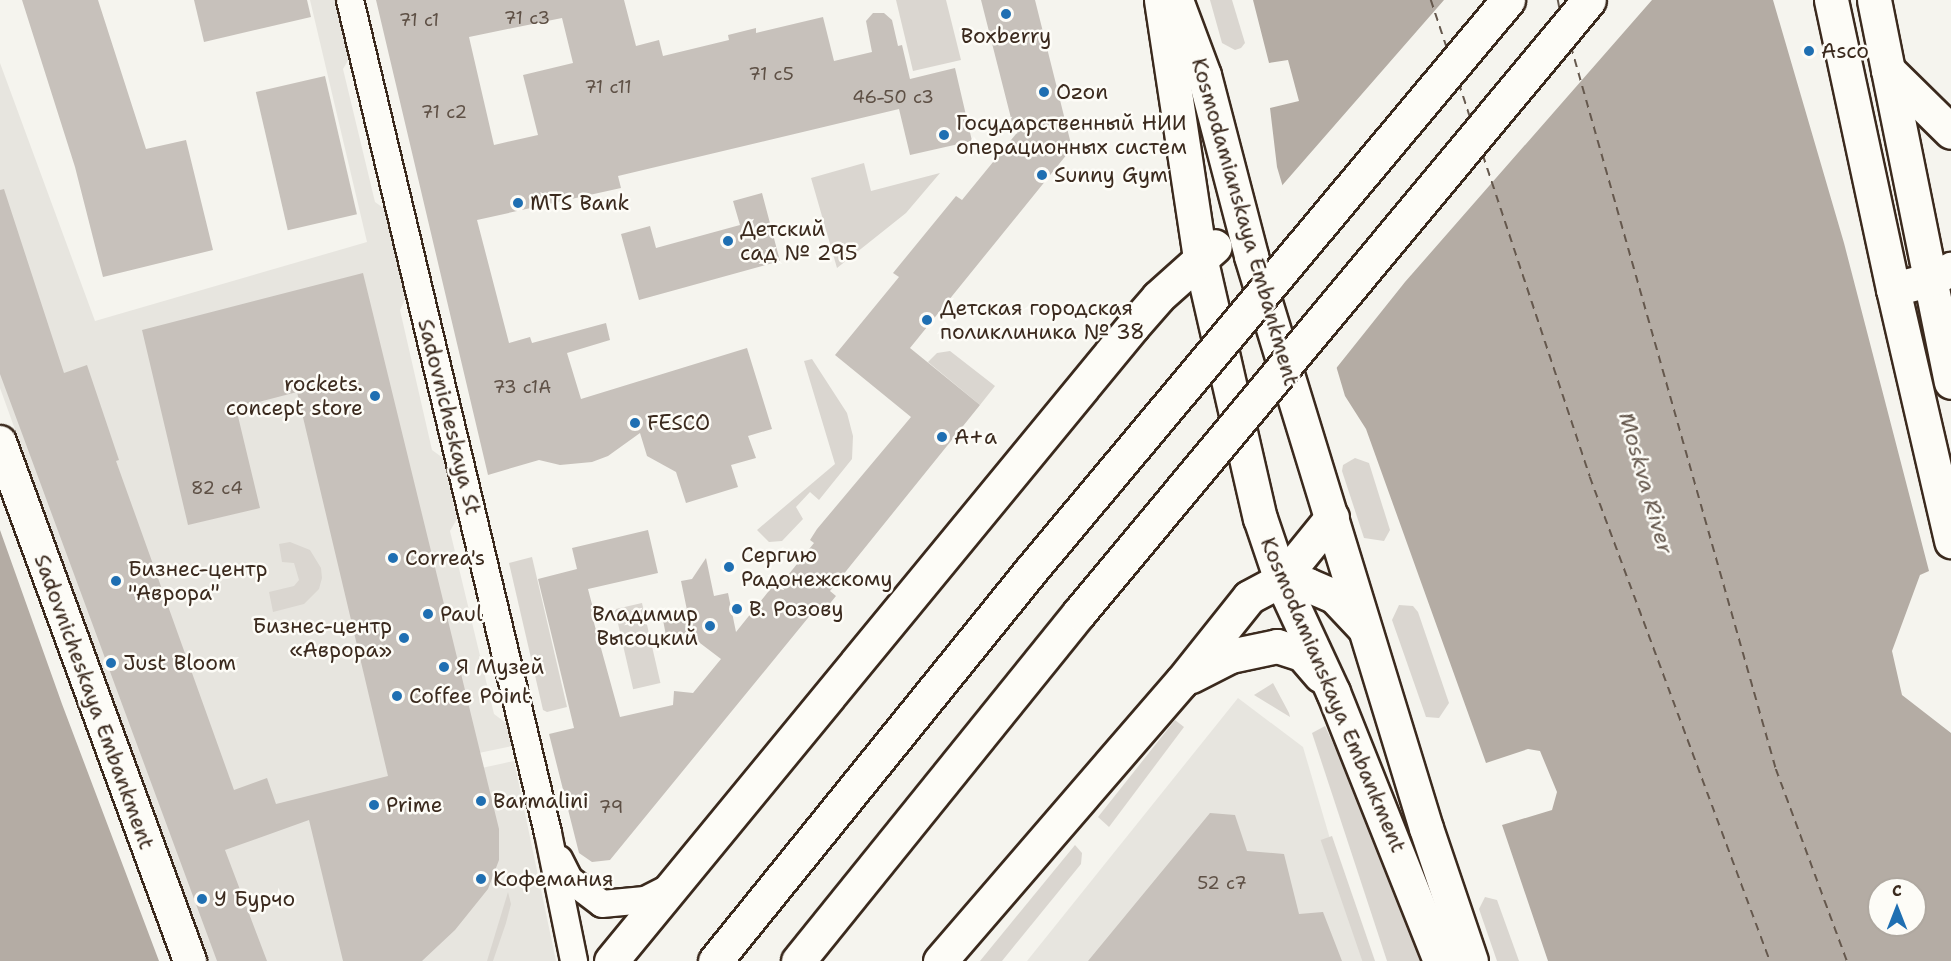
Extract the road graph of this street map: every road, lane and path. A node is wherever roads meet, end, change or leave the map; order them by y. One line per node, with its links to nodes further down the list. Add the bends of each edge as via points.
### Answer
1 (350, 0): 22 (street, Sadovnicheskaya St)
2 (1161, 0): 11 (main road, Kosmodamianskaya Embankment)
3 (1176, 0): 10 (main road, Kosmodamianskaya Embankment, via 1204,75)
4 (1508, 0): 28 (main road, bridge, via 1032,569)
5 (1589, 0): 24 (main road, bridge)
6 (1831, 0): 13 (main road)
7 (1874, 0): 8 (main road)
8 (1888, 70): 9 (main road); 12 (main road)
9 (1951, 132)
10 (1243, 226): 11 (main road); 16 (main road, Kosmodamianskaya Embankment)
11 (1200, 257): 18 (main road, Kosmodamianskaya Embankment, via 1260,518); 23 (main road, via 1158,297 1083,386)
12 (1940, 275): 13 (main road); 14 (main road)
13 (1893, 289): 17 (main road)
14 (1951, 382)
15 (0, 442): 26 (street, Sadovnicheskaya Embankment)
16 (1332, 517): 18 (main road); 19 (main road, Kosmodamianskaya Embankment)
17 (1951, 541)
18 (1281, 580): 19 (main road, via 1308,585 1334,596 1354,613); 20 (main road, via 1249,597); 21 (main road, Kosmodamianskaya Embankment)
19 (1369, 634): 33 (main road, Kosmodamianskaya Embankment, via 1426,828)
20 (1182, 681): 21 (main road, via 1230,656 1277,646 1302,654); 31 (main road)
21 (1333, 692): 32 (main road, Kosmodamianskaya Embankment)
22 (548, 834): 23 (street, Sadovnicheskaya St, via 569,879 602,904 645,900); 27 (street, Sadovnicheskaya St)
23 (677, 884): 25 (main road)
24 (857, 886): 29 (main road, bridge); 30 (main road, bridge)
25 (613, 960)
26 (190, 961)
27 (574, 961)
28 (715, 961)
29 (798, 961)
30 (820, 961)
31 (940, 961)
32 (1440, 961)
33 (1471, 961)

